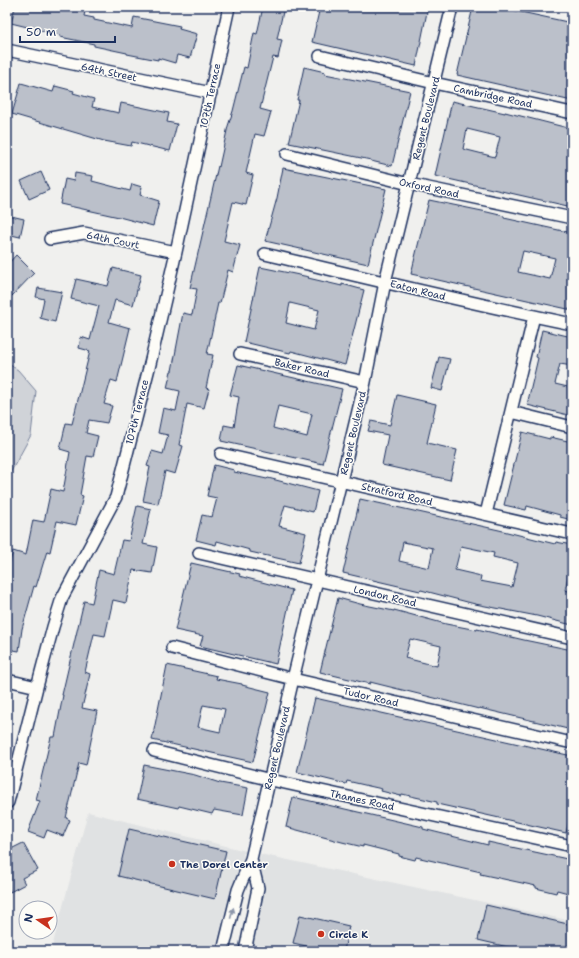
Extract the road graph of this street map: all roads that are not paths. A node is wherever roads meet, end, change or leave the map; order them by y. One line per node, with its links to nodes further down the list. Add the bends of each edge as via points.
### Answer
1 (229, 7): 6 (street, 107th Terrace)
2 (452, 7): 5 (street, Regent Boulevard)
3 (7, 50): 6 (street, 64th Street)
4 (320, 56): 5 (street, Cambridge Road)
5 (434, 83): 7 (street, Cambridge Road); 9 (street, Regent Boulevard)
6 (211, 92): 12 (street, 107th Terrace)
7 (572, 113)
8 (287, 154): 9 (street, Oxford Road)
9 (409, 184): 10 (street, Oxford Road); 14 (street, Regent Boulevard)
10 (572, 218)
11 (50, 239): 12 (street, 64th Court, via 84,233)
12 (176, 252): 31 (street, 107th Terrace, via 116,496 62,598)
13 (265, 254): 14 (street, Eaton Road)
14 (385, 282): 15 (street, Eaton Road); 18 (street, Regent Boulevard)
15 (534, 316): 16 (street, Eaton Road); 19 (street)
16 (572, 324)
17 (240, 354): 18 (street, Baker Road)
18 (365, 382): 22 (street, Regent Boulevard)
19 (511, 412): 20 (street); 23 (street)
20 (572, 427)
21 (221, 454): 22 (street, Stratford Road)
22 (342, 482): 23 (street, Stratford Road); 26 (street, Regent Boulevard)
23 (486, 514): 24 (street, Stratford Road)
24 (572, 534)
25 (199, 553): 26 (street, London Road)
26 (317, 581): 27 (street, London Road); 29 (street, Regent Boulevard)
27 (572, 638)
28 (172, 648): 29 (street, Tudor Road)
29 (293, 679): 32 (street, Tudor Road); 34 (street, Regent Boulevard)
30 (7, 680): 31 (street)
31 (37, 687): 35 (street, 107th Terrace)
32 (572, 743)
33 (154, 751): 34 (street, Thames Road)
34 (271, 780): 36 (street, Thames Road); 37 (street, Regent Boulevard)
35 (7, 803)
36 (572, 846)
37 (251, 859): 38 (street, Regent Boulevard, one-way to 37, via 238,890); 39 (street, Regent Boulevard, via 258,888)
38 (223, 951)
39 (245, 951)

